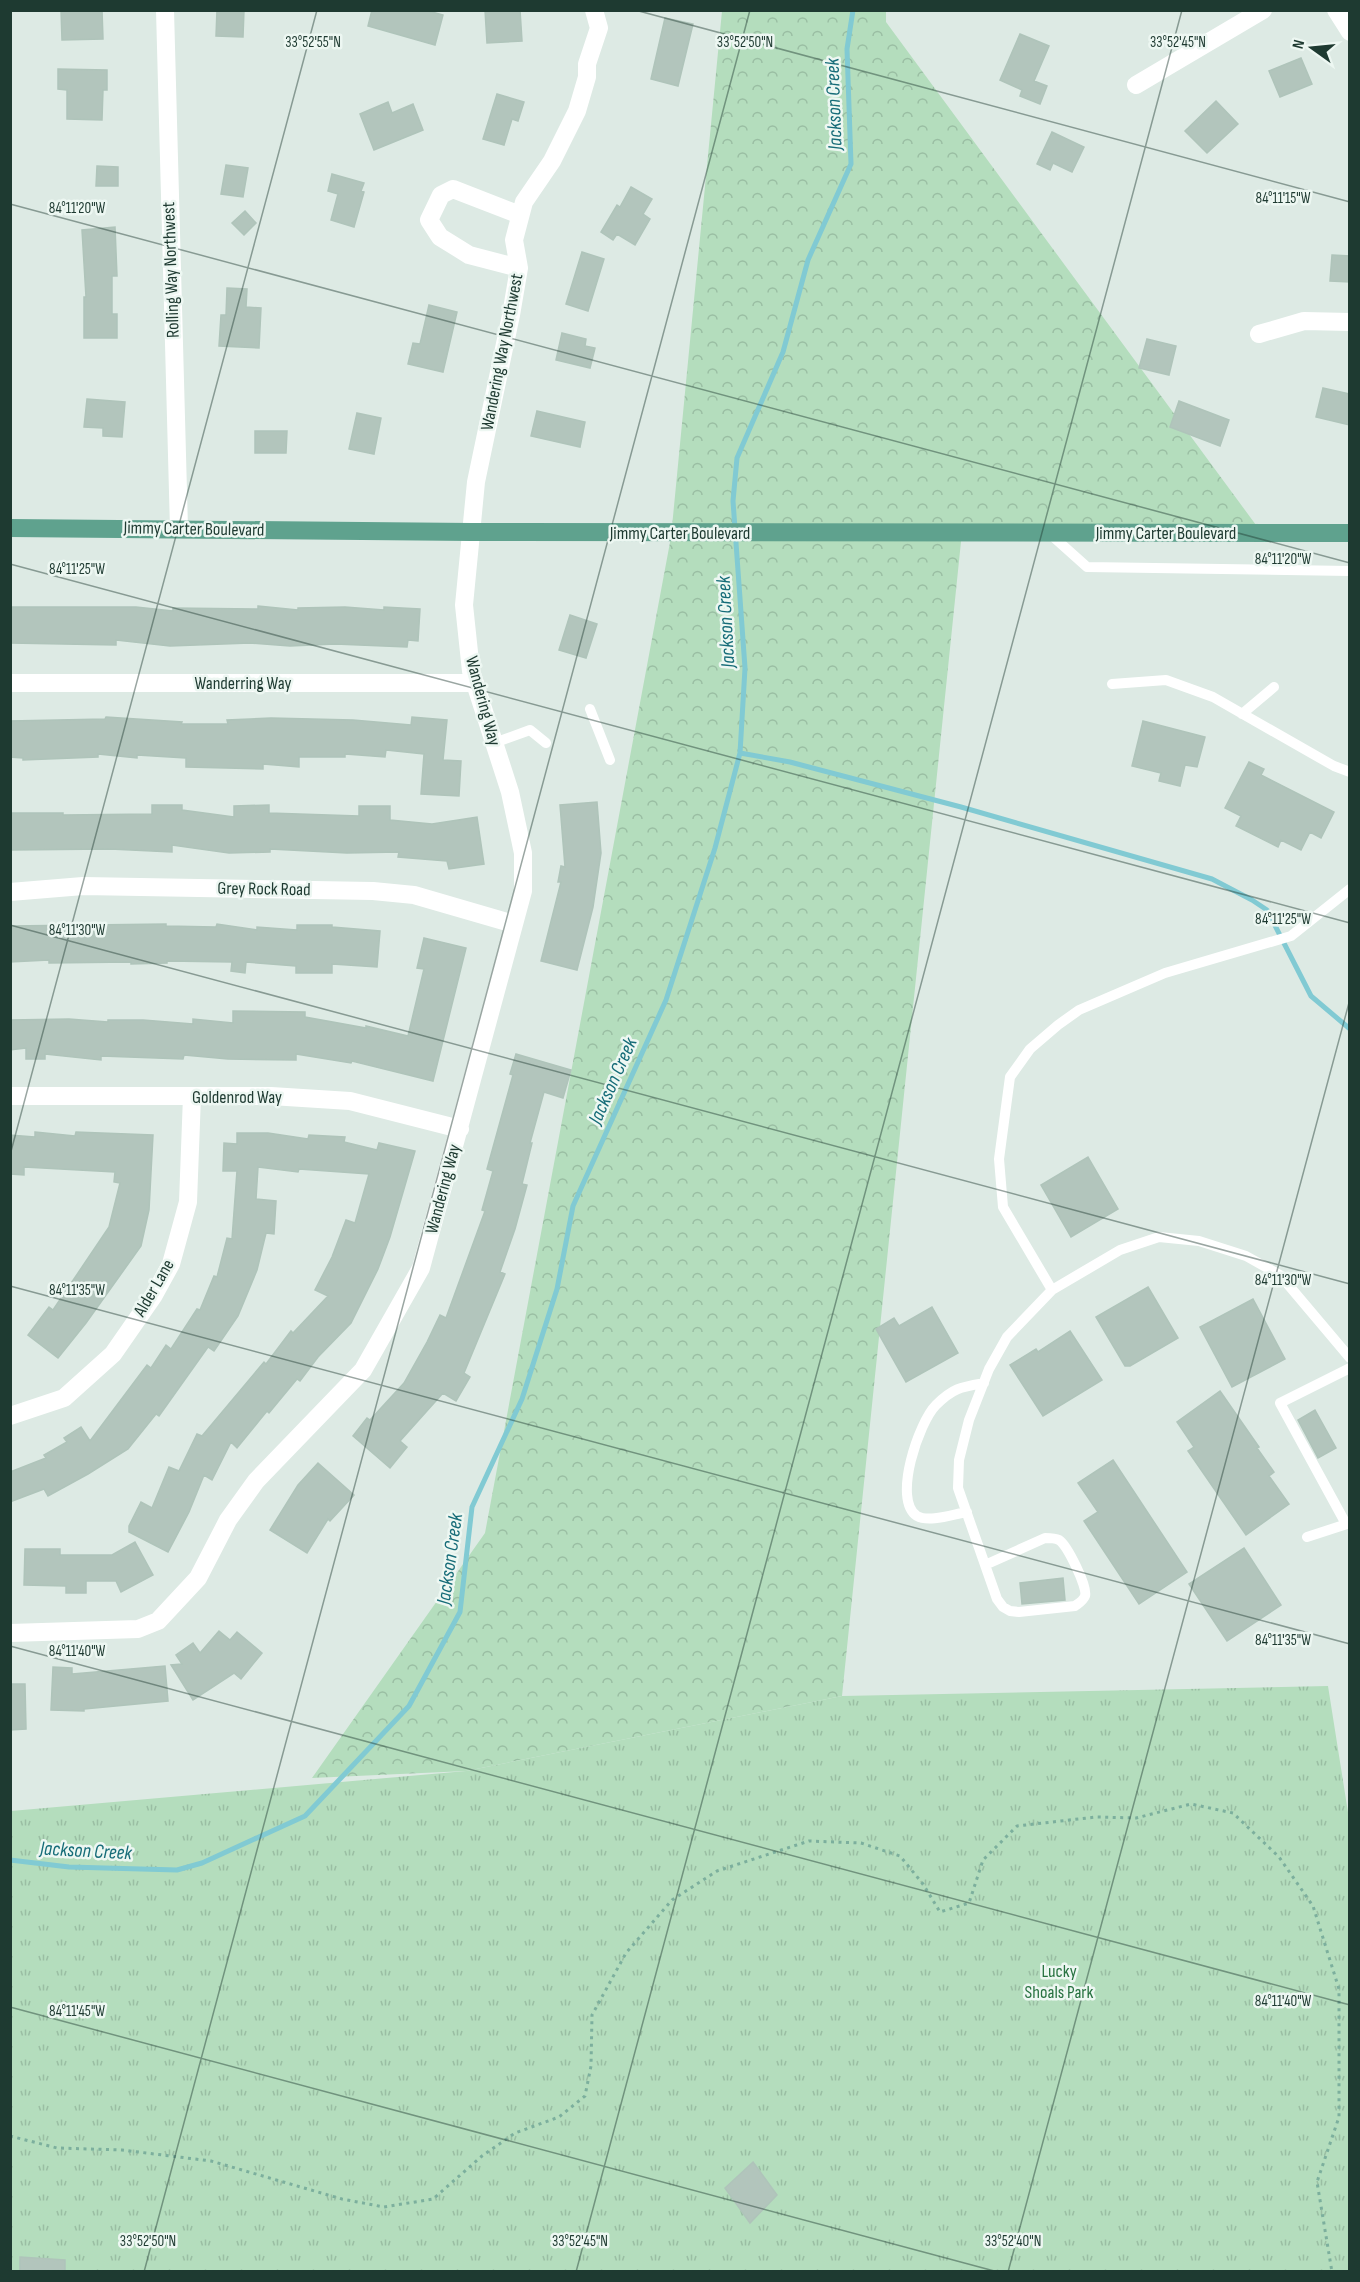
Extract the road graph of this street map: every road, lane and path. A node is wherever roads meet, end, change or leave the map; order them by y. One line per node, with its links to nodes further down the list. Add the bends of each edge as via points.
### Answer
1 (165, 10): 12 (street, Rolling Way Northwest)
2 (594, 10): 7 (street, Wandering Way Northwest, via 599,28 577,111)
3 (1263, 10): 6 (street)
4 (1336, 10): 5 (street)
5 (1350, 32)
6 (1136, 85)
7 (520, 215): 8 (street, Wandering Way Northwest, via 514,240); 8 (street, via 453,189 441,195 429,220 440,237 469,255)
8 (519, 268): 13 (street, Wandering Way Northwest, via 476,482)
9 (1350, 322): 10 (street, via 1304,321)
10 (1259, 334)
11 (10, 528): 12 (main road, Jimmy Carter Boulevard)
12 (179, 529): 13 (main road, Jimmy Carter Boulevard)
13 (471, 532): 14 (main road, Jimmy Carter Boulevard); 18 (street, Wandering Way, via 464,606)
14 (1049, 533): 15 (main road, Jimmy Carter Boulevard); 16 (lane, via 1087,567)
15 (1350, 533)
16 (1350, 571)
17 (10, 683): 18 (street, Wanderring Way)
18 (475, 683): 23 (street, Wandering Way)
19 (1112, 684): 22 (lane, via 1166,680 1213,697)
20 (1274, 687): 22 (lane)
21 (590, 709): 25 (lane)
22 (1242, 714): 26 (lane)
23 (494, 743): 24 (lane, via 530,730); 29 (street, Wandering Way, via 523,853 523,891)
24 (546, 743)
25 (610, 760)
26 (1350, 772)
27 (1350, 889): 33 (lane, via 1291,936 1165,973 1090,1005 1030,1049 1010,1077 999,1159 1001,1188 1003,1208)
28 (10, 892): 29 (street, Grey Rock Road, via 83,886 373,891 414,896)
29 (514, 924): 32 (street, Wandering Way)
30 (10, 1096): 31 (street, Goldenrod Way)
31 (192, 1096): 32 (street, Goldenrod Way, via 350,1101); 37 (street, Alder Lane, via 188,1202 171,1264 154,1295 112,1354 64,1398)
32 (460, 1129): 42 (street, Wandering Way, via 421,1268 404,1302 363,1370 256,1481 228,1520 198,1578 158,1621 138,1629)
33 (1052, 1290): 34 (lane, via 1120,1250 1159,1237 1199,1241 1246,1256 1280,1275); 36 (lane, via 1006,1337)
34 (1350, 1358)
35 (1350, 1368): 39 (lane, via 1280,1403)
36 (984, 1383): 38 (lane, via 959,1460 958,1488); 38 (lane, via 956,1388 934,1407 911,1454 907,1478 909,1502 919,1518)
37 (10, 1416)
38 (967, 1512): 41 (lane)
39 (1348, 1524): 40 (lane)
40 (1307, 1537)
41 (985, 1565): 41 (lane, via 997,1599 1010,1611 1075,1606 1086,1594 1084,1582 1060,1540 1045,1538)
42 (10, 1633)
43 (10, 2136): 44 (path, via 57,2148 122,2150 211,2161 342,2199 384,2207 433,2199 514,2133 559,2117 585,2096 591,2066 592,2015 626,1953 672,1900 717,1870 809,1841 861,1843 900,1856 940,1912 969,1903 983,1860 1017,1826 1096,1817 1136,1818 1191,1804 1233,1813 1279,1857 1313,1906 1336,1979 1339,2116 1317,2182)
44 (1332, 2271)

